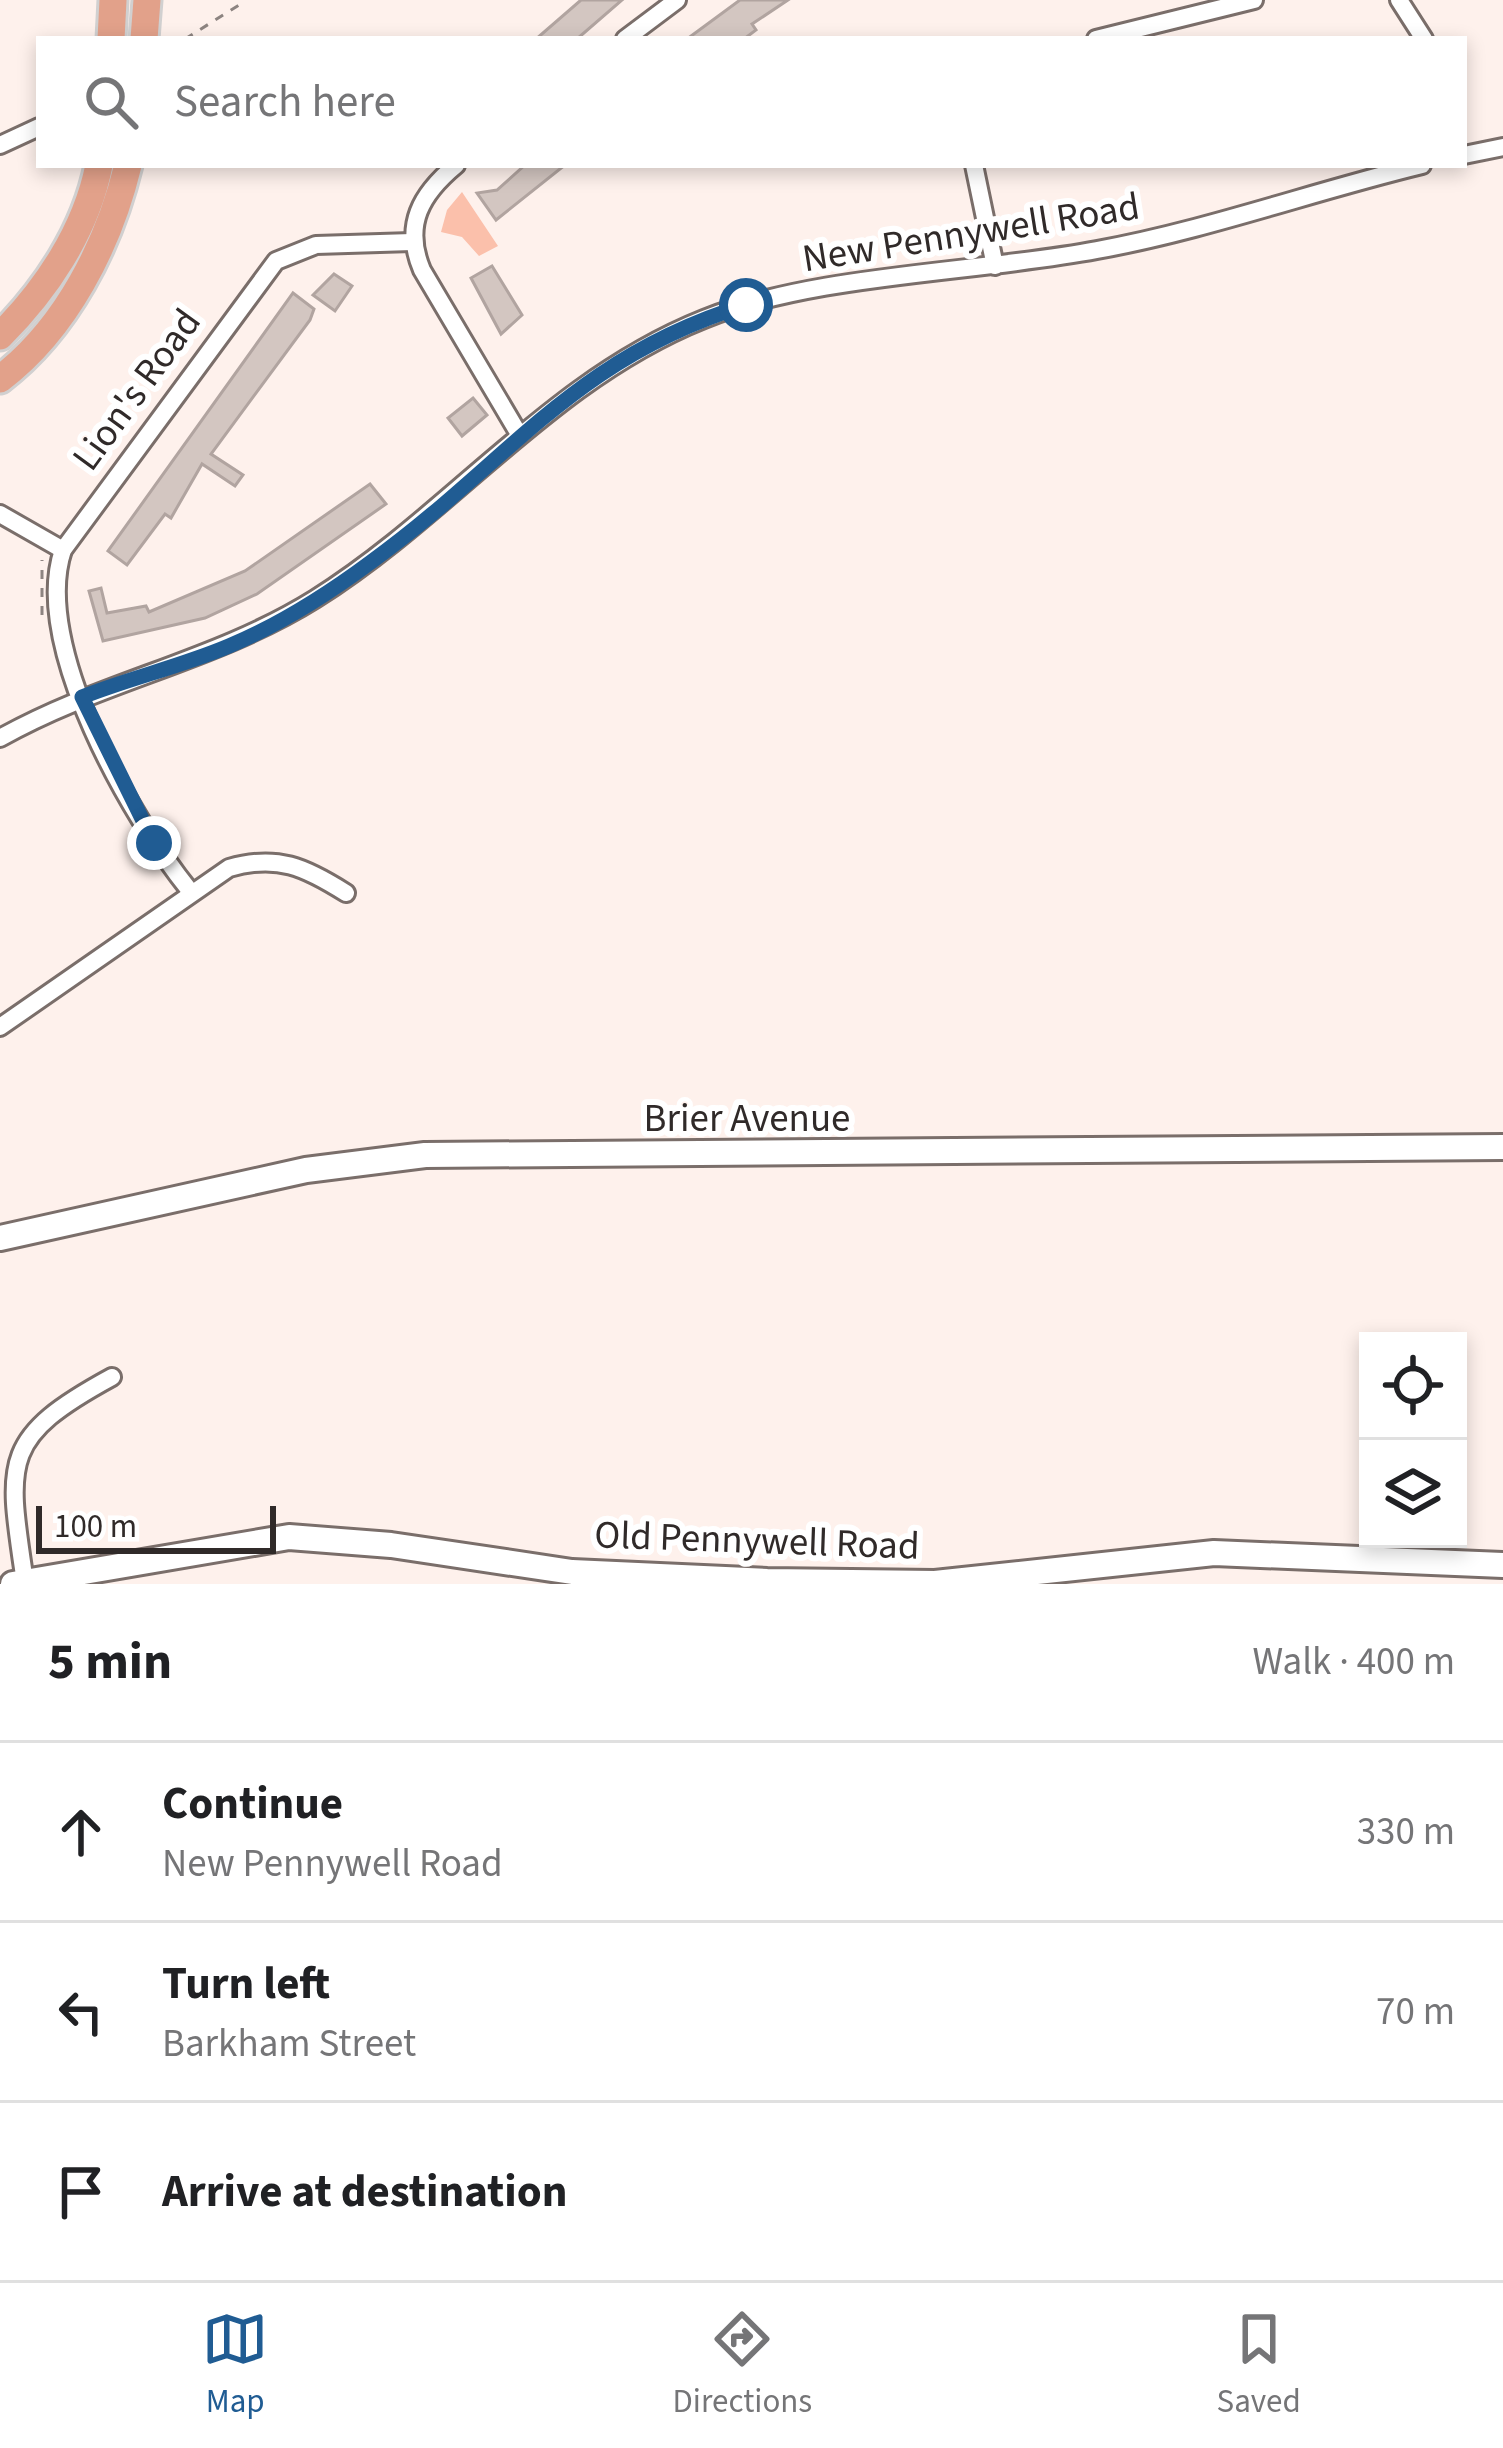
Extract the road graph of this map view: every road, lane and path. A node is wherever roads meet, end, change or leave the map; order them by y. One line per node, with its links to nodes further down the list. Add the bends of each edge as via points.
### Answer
1 (113, 0): 7 (main road)
2 (147, 0): 8 (main road)
3 (677, 0): 10 (street)
4 (1254, 0): 11 (street)
5 (1399, 0): 12 (street)
6 (238, 5): 9 (path)
7 (110, 36)
8 (144, 36)
9 (190, 36)
10 (629, 36)
11 (1108, 36)
12 (1422, 36)
13 (36, 129): 14 (street)
14 (0, 145)
15 (1503, 147): 16 (street)
16 (1467, 154)
17 (98, 168): 24 (main road, via 62,256)
18 (127, 168): 25 (main road, via 106,234 64,310)
19 (453, 168): 22 (street, via 420,204)
20 (975, 168): 23 (street)
21 (1411, 168): 23 (street, New Pennywell Road, via 1155,237)
22 (412, 242): 26 (street); 28 (street, Lion's Road, via 316,245 276,261)
23 (995, 266): 26 (street, New Pennywell Road, via 781,297 707,317 613,364)
24 (0, 336)
25 (0, 379)
26 (519, 434): 29 (street, New Pennywell Road, via 401,540 310,602 226,648)
27 (0, 514): 28 (street)
28 (63, 550): 29 (street, Lion's Road, via 56,612)
29 (82, 697): 30 (street, New Pennywell Road); 31 (street, Lion's Road, via 135,808)
30 (0, 738)
31 (190, 891): 32 (street, via 229,868 266,860 304,866); 33 (street)
32 (346, 893)
33 (0, 1027)
34 (1503, 1147): 35 (main road, Brier Avenue, via 425,1155 306,1170)
35 (0, 1238)
36 (112, 1377): 38 (street, via 26,1433 11,1488)
37 (1503, 1565): 38 (main road, Old Pennywell Road, via 1214,1553 935,1583 767,1581 572,1572 289,1537)
38 (19, 1583)

